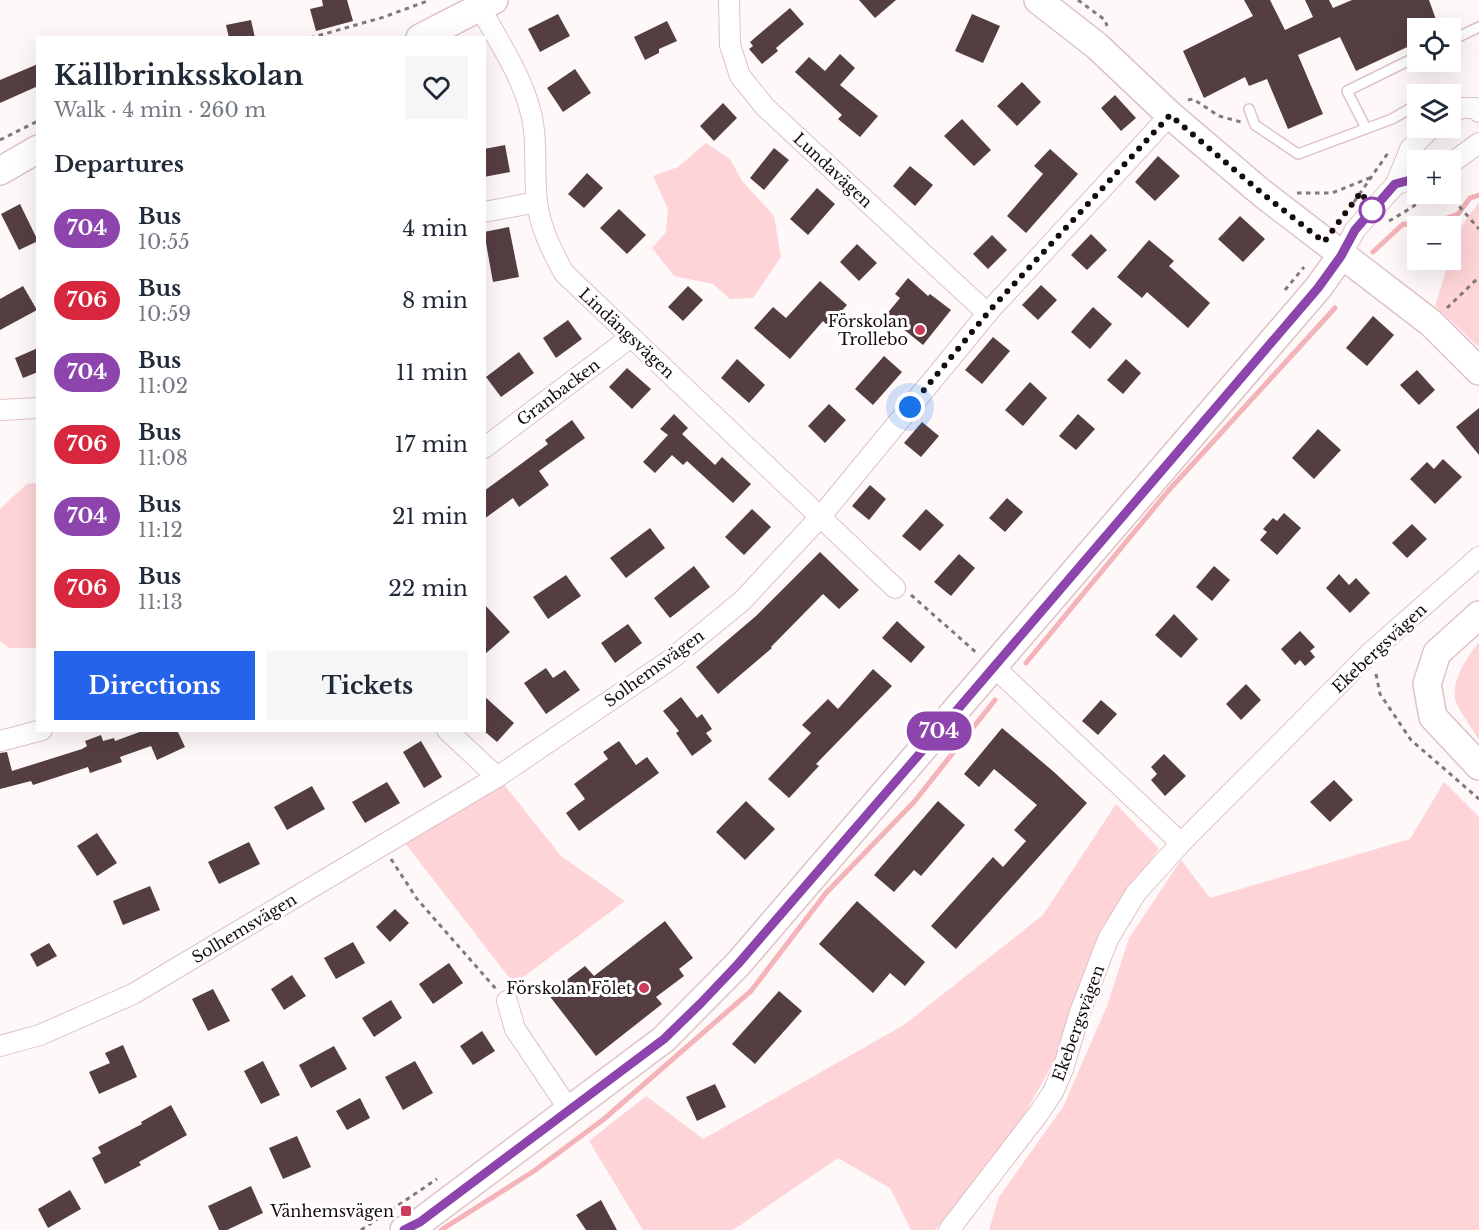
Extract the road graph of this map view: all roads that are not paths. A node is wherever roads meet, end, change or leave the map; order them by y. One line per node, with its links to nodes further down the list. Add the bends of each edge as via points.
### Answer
1 (729, 0): 24 (street, Lundavägen, via 730,45 740,76 765,107)
2 (1038, 0): 8 (street)
3 (487, 4): 5 (street); 21 (street, Lindängsvägen, via 529,105 536,137)
4 (1479, 27): 6 (lane)
5 (424, 36)
6 (1461, 36)
7 (1407, 62): 13 (lane, via 1347,91)
8 (1175, 108): 23 (street, via 1263,194); 24 (street, Solhemsvägen)
9 (1461, 108): 12 (street, via 1475,108)
10 (1249, 109): 13 (lane, via 1255,125 1298,154)
11 (1407, 110): 13 (lane)
12 (1479, 112)
13 (1366, 128)
14 (1421, 138): 20 (street, via 1410,149)
15 (1479, 143): 17 (street)
16 (36, 150): 18 (street)
17 (1461, 156)
18 (0, 171)
19 (1407, 181): 20 (street)
20 (1395, 184): 23 (street, via 1355,230)
21 (537, 202): 22 (street); 25 (street, Lindängsvägen, via 546,239 564,273)
22 (486, 212)
23 (1341, 256): 26 (street, via 1431,324); 34 (street, via 1318,288)
24 (987, 313): 30 (street, Solhemsvägen)
25 (632, 337): 29 (street, Granbacken); 30 (street, Lindängsvägen)
26 (1479, 371)
27 (36, 408): 28 (street)
28 (0, 410)
29 (486, 446)
30 (821, 516): 32 (street, Lindängsvägen); 39 (street, Solhemsvägen, via 742,601 675,656)
31 (1479, 558): 40 (street, Ekebergsvägen, via 1371,652)
32 (895, 588)
33 (1479, 615): 38 (street, via 1437,653 1427,684 1433,717)
34 (987, 661): 40 (street); 43 (street, via 701,1003 664,1039)
35 (36, 732): 37 (street)
36 (449, 732): 39 (street)
37 (0, 741)
38 (1479, 766)
39 (498, 777): 42 (street, Solhemsvägen, via 133,994 40,1035)
40 (1180, 843): 45 (street, Ekebergsvägen, via 1136,893 1108,939 1053,1092)
41 (507, 1001): 43 (street, via 515,1029)
42 (0, 1046)
43 (570, 1111): 44 (street)
44 (404, 1230)
45 (949, 1230)

